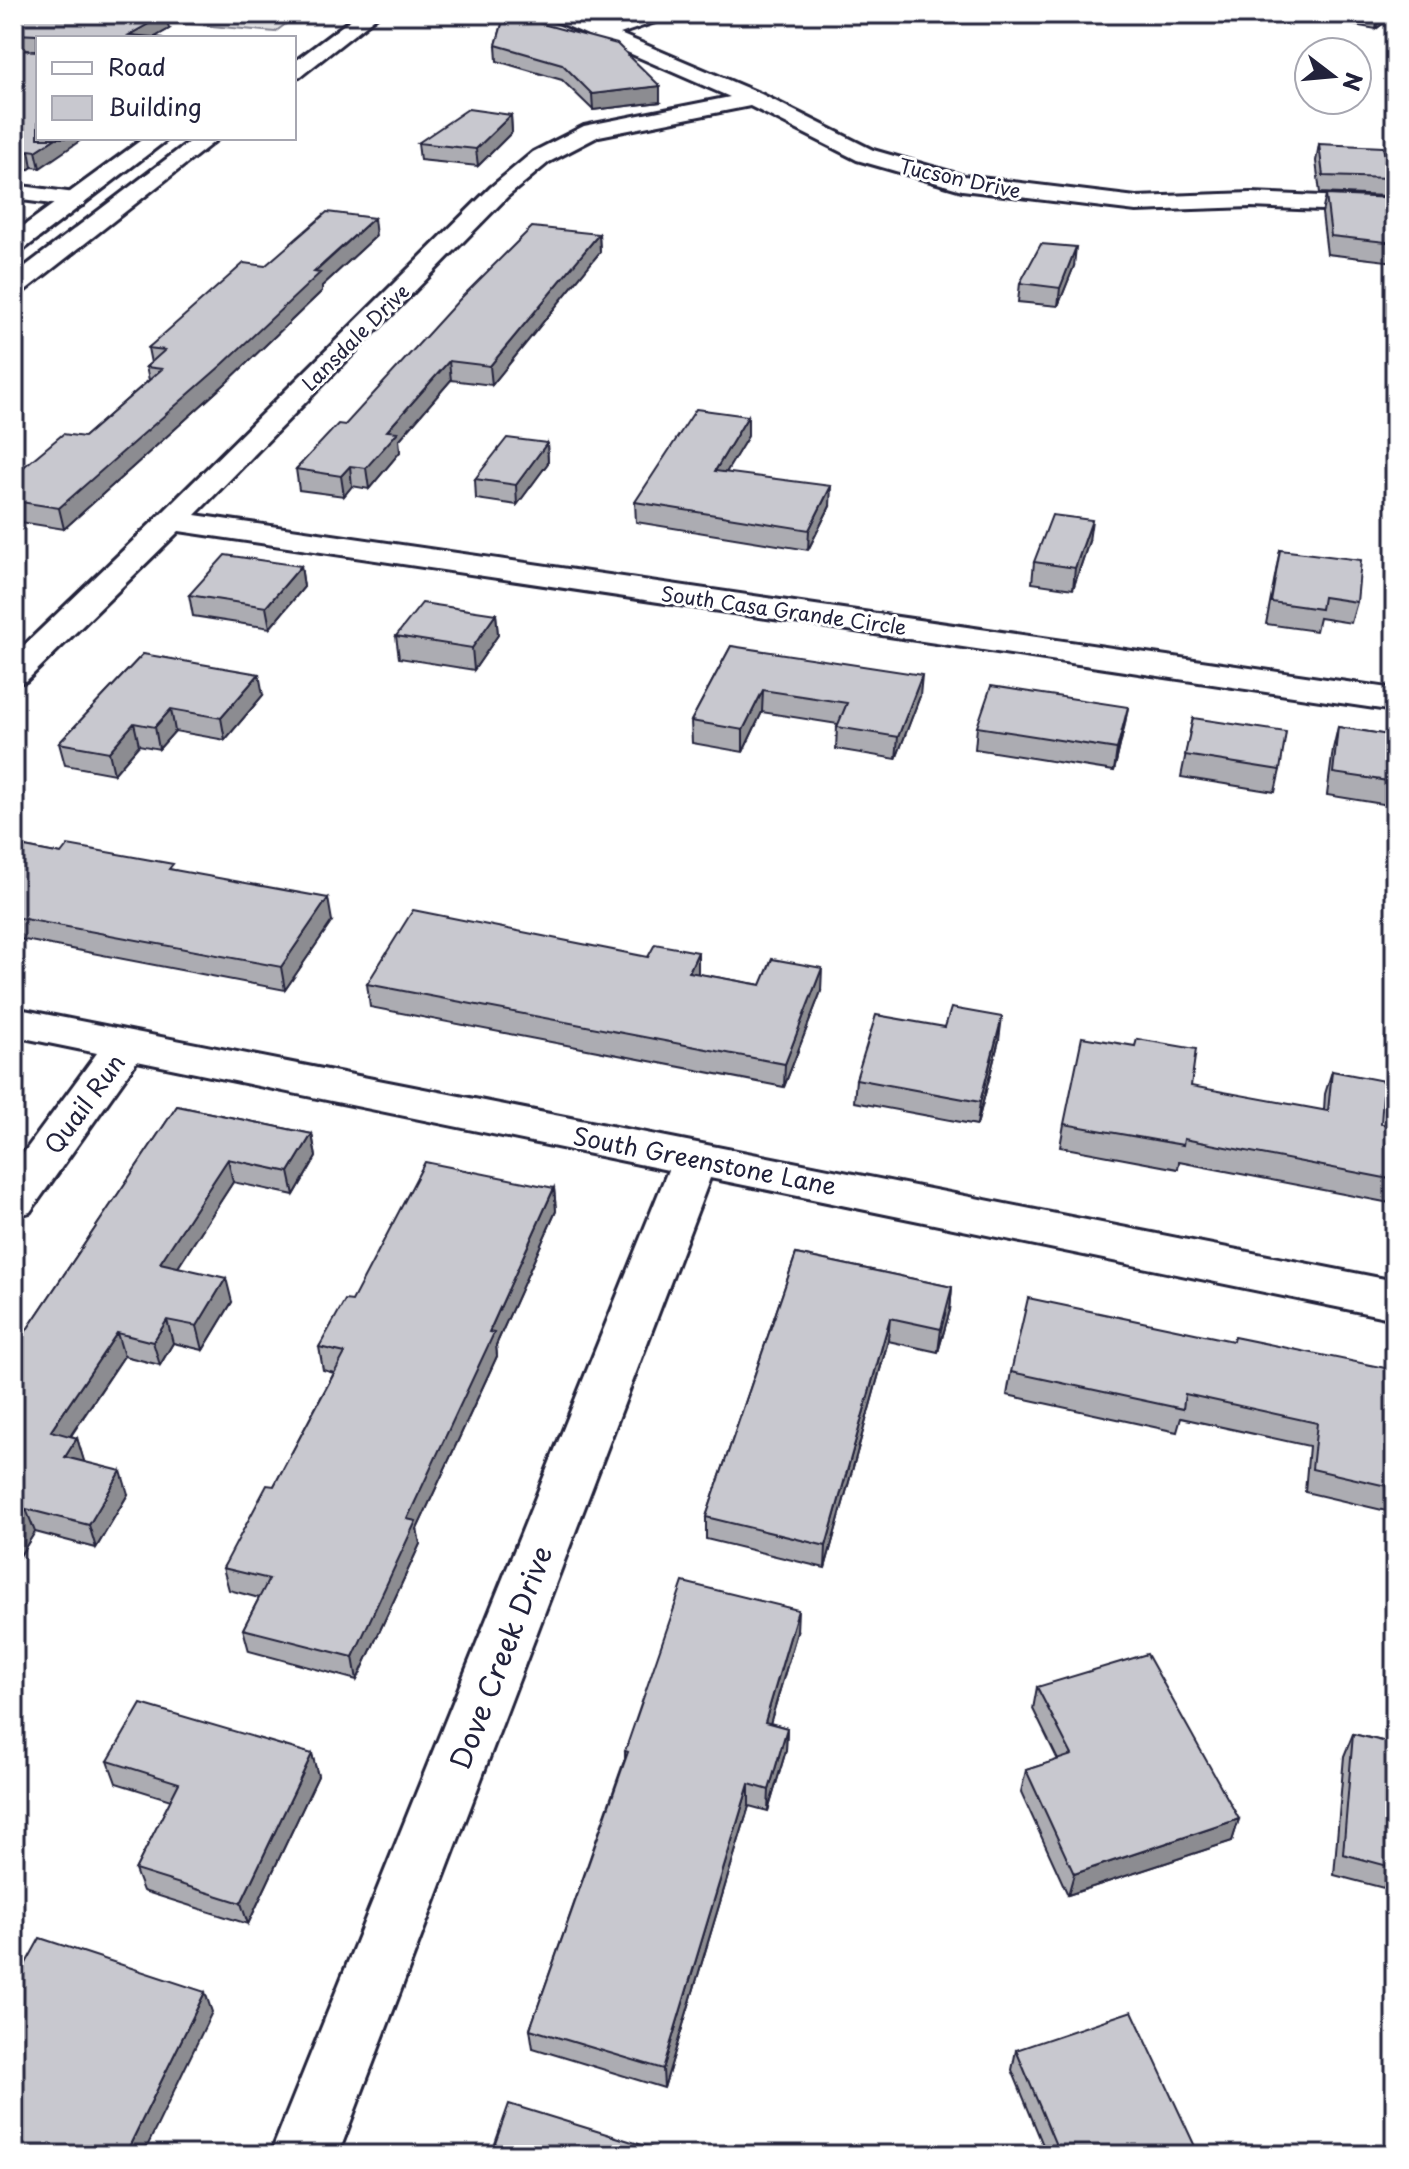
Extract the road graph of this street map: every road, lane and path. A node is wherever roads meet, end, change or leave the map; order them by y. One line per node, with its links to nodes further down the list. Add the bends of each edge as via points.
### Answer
1 (370, 14): 5 (street)
2 (556, 14): 4 (street, Tucson Drive)
3 (660, 14): 4 (street)
4 (604, 33): 6 (street, Tucson Drive)
5 (296, 70)
6 (753, 99): 11 (street, Tucson Drive, via 865,155 962,183 1136,204 1251,200); 14 (street, Lansdale Drive, via 592,131 541,157 499,192)
7 (155, 140): 10 (street)
8 (205, 140): 13 (street)
9 (14, 192): 10 (street)
10 (75, 200): 12 (street)
11 (1395, 206)
12 (14, 245)
13 (14, 287)
14 (172, 521): 15 (street, Lansdale Drive); 16 (street, South Casa Grande Circle)
15 (14, 674)
16 (1395, 700)
17 (14, 1022): 18 (street, South Greenstone Lane)
18 (127, 1044): 19 (street, South Greenstone Lane); 20 (street, Quail Run)
19 (695, 1159): 21 (street, South Greenstone Lane); 22 (street, Dove Creek Drive)
20 (14, 1200)
21 (1395, 1300)
22 (304, 2155)

